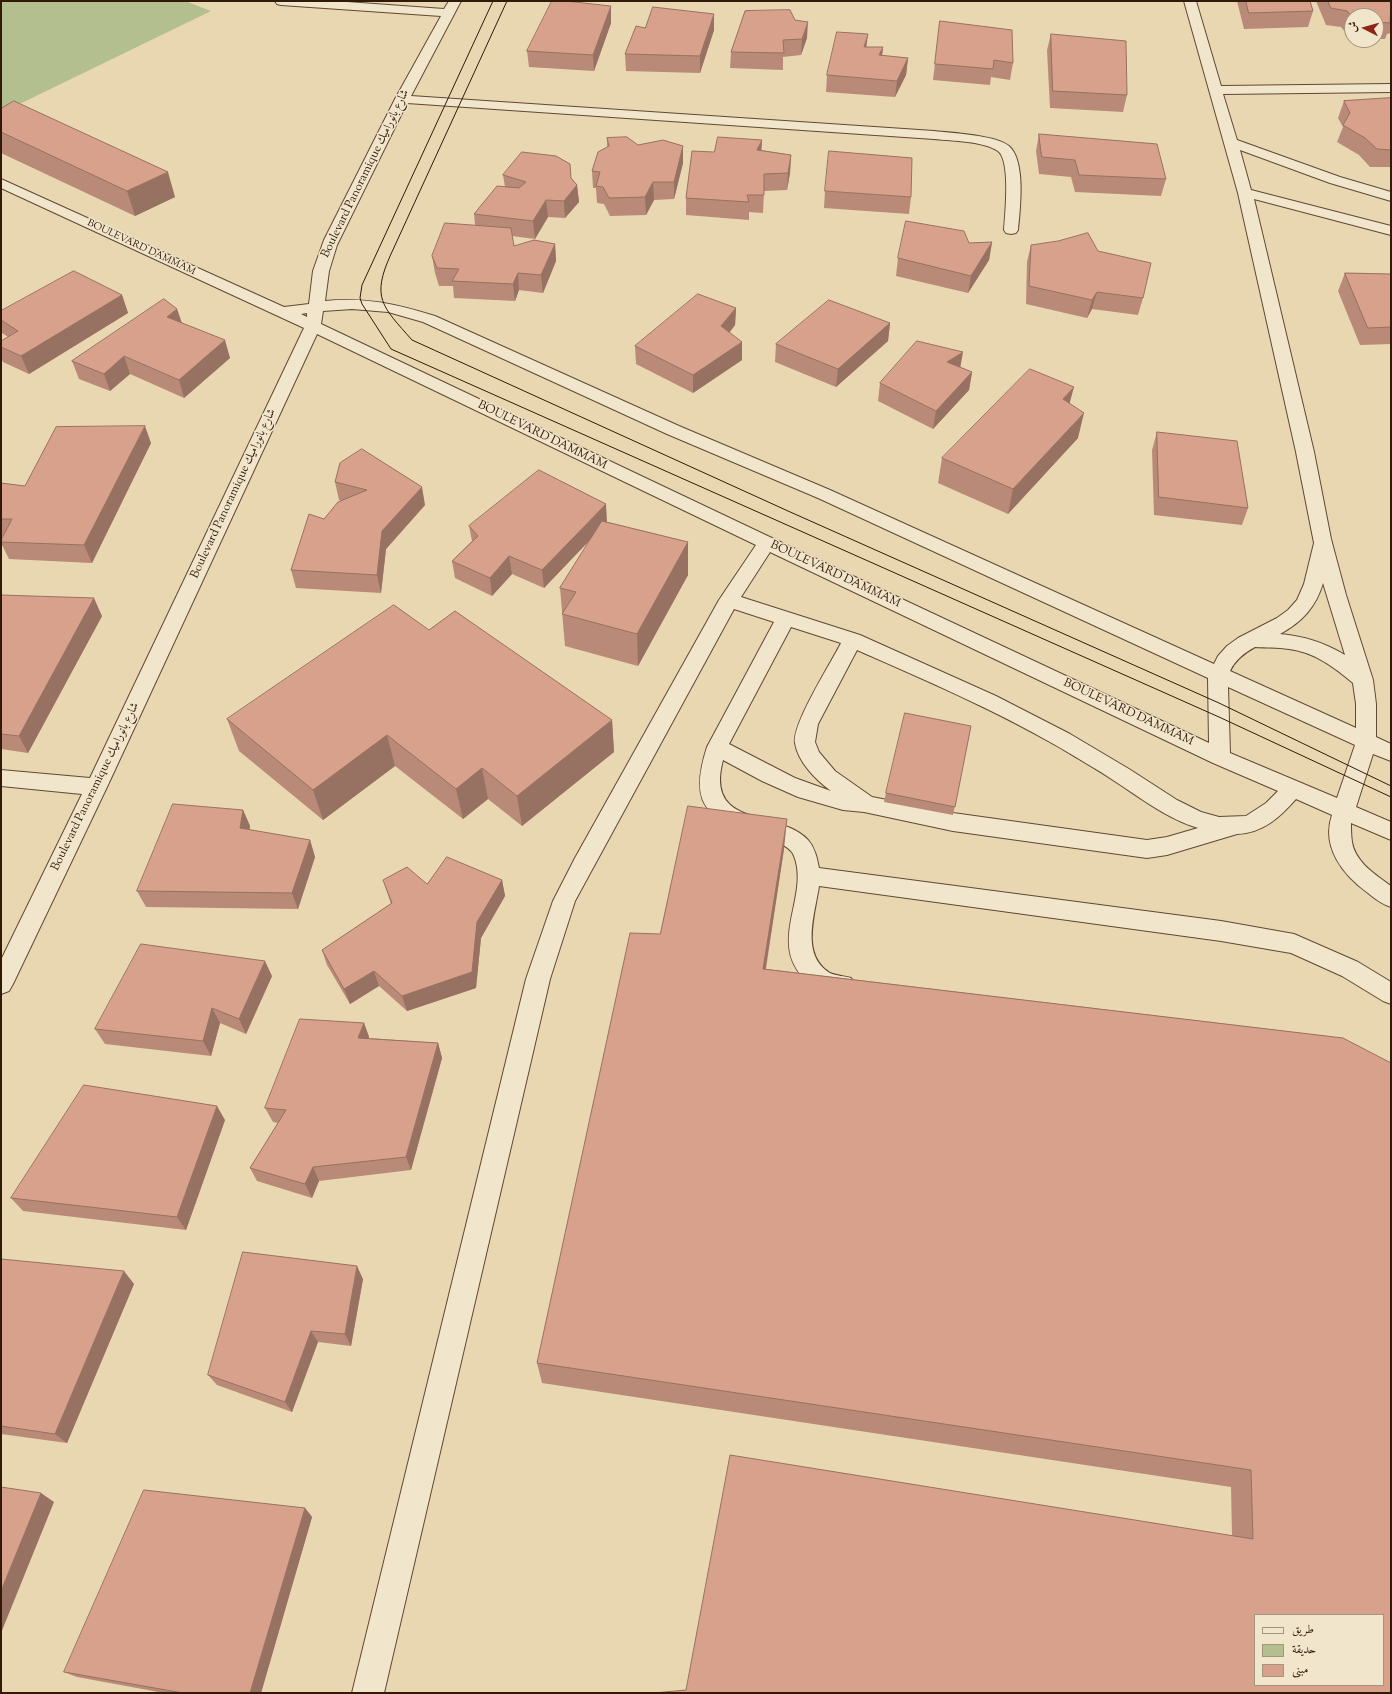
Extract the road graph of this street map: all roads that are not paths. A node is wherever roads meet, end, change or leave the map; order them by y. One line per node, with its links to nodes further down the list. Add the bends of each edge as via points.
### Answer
1 (281, 1): 3 (street)
2 (1190, 1): 5 (street)
3 (452, 7): 6 (street, Boulevard Panoramique شارع بانوراميك)
4 (1391, 88): 5 (street)
5 (1216, 90): 7 (street)
6 (402, 99): 11 (street, via 934,135 986,143 1004,149 1011,160); 13 (street, Boulevard Panoramique شارع بانوراميك, via 324,259)
7 (1230, 142): 9 (street); 10 (street, via 1335,180)
8 (1, 183): 13 (street, BOULEVARD DAMMAM, via 282,312)
9 (1245, 193): 12 (street); 14 (street, via 1305,452)
10 (1391, 197)
11 (1011, 230)
12 (1391, 231)
13 (315, 317): 15 (street, BOULEVARD DAMMAM); 20 (street, BOULEVARD DAMMAM, via 362,304 408,312 429,319 673,430 824,494); 27 (street, Boulevard Panoramique شارع بانوراميك)
14 (1322, 539): 19 (street, via 1314,583 1304,606 1294,616); 21 (street, via 1336,596)
15 (767, 543): 16 (street); 25 (street, BOULEVARD DAMMAM)
16 (729, 600): 17 (street); 38 (street, via 583,864 564,901 552,933 536,986)
17 (786, 618): 18 (street); 23 (street)
18 (853, 640): 29 (street, via 808,724 805,742 810,756 828,777); 31 (street, via 989,701 1062,740 1169,806 1195,819 1219,826)
19 (1251, 640): 20 (street, via 1237,649); 21 (street, via 1278,639 1313,646 1342,662)
20 (1219, 674): 22 (street, BOULEVARD DAMMAM); 25 (street)
21 (1363, 680): 22 (street)
22 (1366, 742): 24 (street, BOULEVARD DAMMAM); 30 (street)
23 (718, 748): 29 (street, via 796,788 846,803); 33 (street, via 710,768 710,788 714,803 732,818 788,837 802,847 807,860)
24 (1391, 753)
25 (1220, 756): 28 (street, BOULEVARD DAMMAM)
26 (1, 778): 27 (street)
27 (96, 788): 35 (street, Boulevard Panoramique شارع بانوراميك)
28 (1294, 788): 30 (street, BOULEVARD DAMMAM); 31 (street, via 1274,809 1257,821)
29 (866, 804): 31 (street, via 953,822 1147,849)
30 (1343, 810): 32 (street, BOULEVARD DAMMAM); 34 (street, via 1340,823 1341,843 1347,859 1364,878)
31 (1238, 826)
32 (1391, 831)
33 (808, 876): 36 (street, via 800,944 801,958 810,971 826,983); 37 (street, via 1221,931 1294,944 1350,969)
34 (1391, 898)
35 (1, 984)
36 (865, 988)
37 (1391, 994)
38 (368, 1693)

